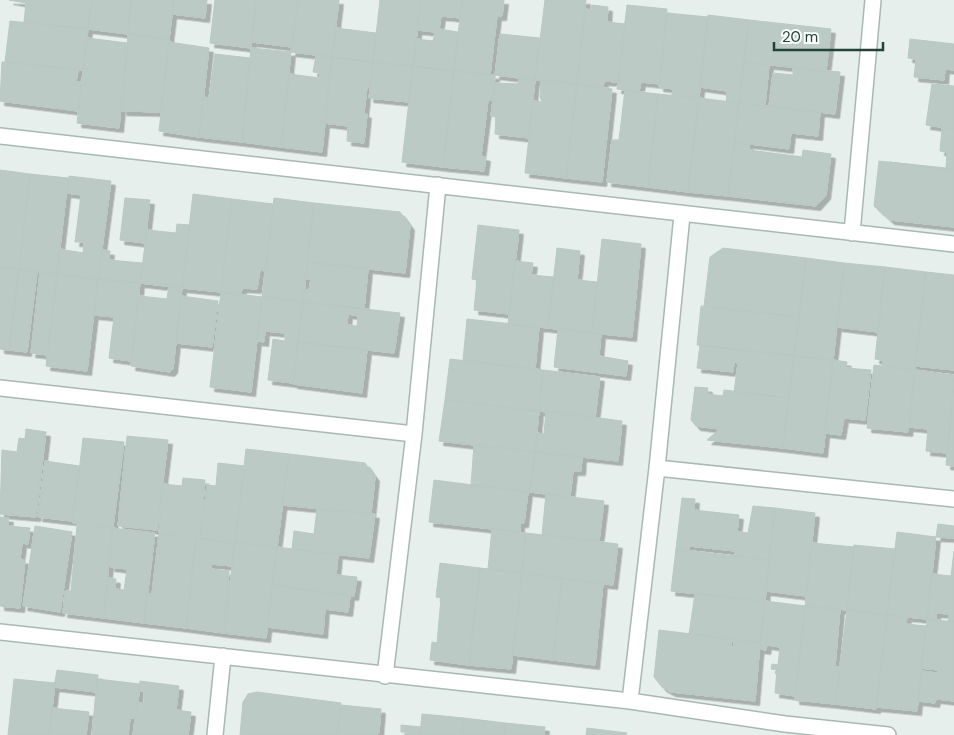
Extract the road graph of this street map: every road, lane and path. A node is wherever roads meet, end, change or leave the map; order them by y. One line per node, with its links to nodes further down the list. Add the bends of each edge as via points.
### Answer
1 (873, 0): 5 (street)
2 (0, 136): 3 (street)
3 (438, 186): 4 (street); 8 (street)
4 (682, 215): 5 (street); 9 (street)
5 (852, 233): 6 (street)
6 (954, 244)
7 (0, 388): 8 (street)
8 (414, 434): 13 (street)
9 (657, 468): 10 (street); 14 (street)
10 (954, 499)
11 (0, 632): 12 (street)
12 (223, 656): 13 (street); 16 (street)
13 (385, 676): 14 (street)
14 (630, 701): 15 (street)
15 (784, 729): 17 (street)
16 (215, 735)
17 (888, 735)

